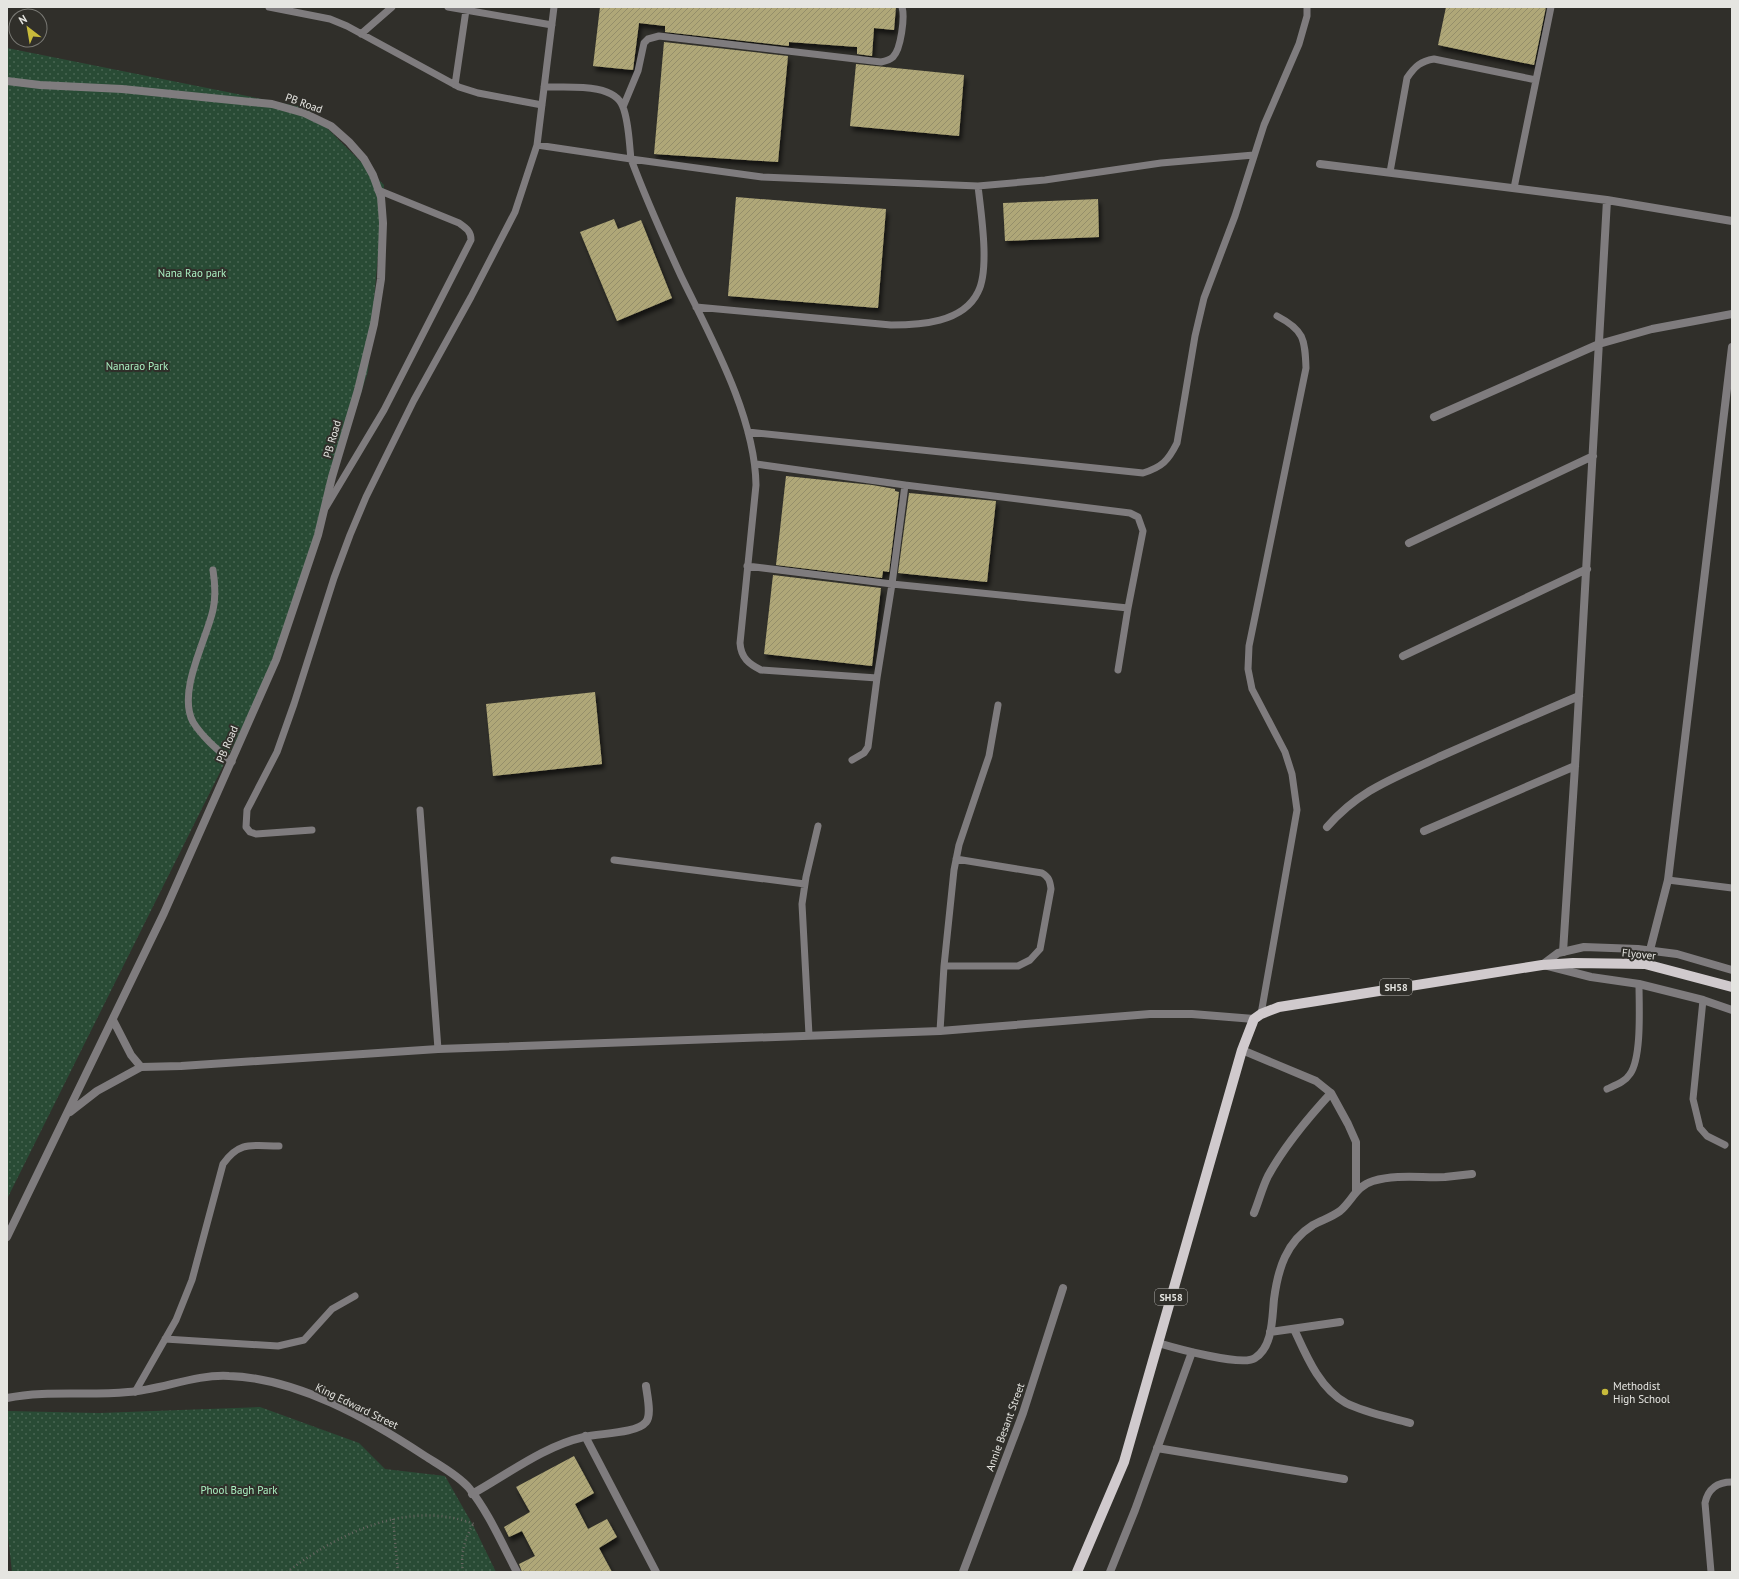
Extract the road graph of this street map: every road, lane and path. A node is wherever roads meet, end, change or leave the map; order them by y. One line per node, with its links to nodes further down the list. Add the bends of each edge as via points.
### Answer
1 (269, 7): 10 (lane, via 330,19)
2 (392, 7): 10 (lane)
3 (448, 7): 8 (lane)
4 (554, 7): 9 (lane)
5 (902, 7): 16 (lane, via 904,17 896,52 893,58 881,62 652,37 644,43 638,71)
6 (1308, 7): 18 (lane, via 1308,16 1299,44 1264,125)
7 (1551, 7): 11 (lane)
8 (466, 10): 9 (lane); 13 (lane)
9 (552, 25): 14 (lane)
10 (361, 34): 13 (lane)
11 (1536, 80): 21 (lane, via 1434,59 1422,61 1407,78); 23 (lane)
12 (7, 81): 24 (street, PB Road, via 264,103 304,113 331,126 349,142 364,159)
13 (455, 85): 15 (lane, via 478,94)
14 (544, 87): 15 (lane); 16 (lane, via 610,92)
15 (542, 105): 17 (lane)
16 (624, 107): 19 (lane)
17 (537, 145): 19 (lane); 55 (lane, via 515,212 414,400 366,496 334,578 277,752 247,810 246,827 256,834)
18 (1254, 155): 22 (lane, via 1161,163 1044,180); 33 (lane, via 1202,306 1177,443 1170,456 1158,468 1143,474)
19 (631, 159): 22 (lane, via 762,177); 27 (lane, via 654,218)
20 (1320, 164): 21 (street)
21 (1390, 172): 23 (street)
22 (978, 186): 27 (lane, via 984,257 982,280 978,293 967,306 951,317 917,325 891,325)
23 (1514, 188): 25 (street)
24 (378, 190): 37 (street, PB Road, via 381,197 383,230 381,279 374,324); 37 (lane, via 459,223 468,229 472,240 384,410)
25 (1607, 200): 26 (street); 30 (street)
26 (1732, 221)
27 (696, 307): 33 (lane, via 730,382)
28 (1732, 314): 30 (street, via 1652,329)
29 (1277, 316): 71 (lane, via 1292,324 1302,334 1306,345 1306,368 1249,646 1248,669 1252,689 1285,752 1292,774 1297,810)
30 (1599, 344): 32 (street); 34 (street)
31 (1732, 347): 59 (street)
32 (1434, 417)
33 (748, 432): 35 (lane)
34 (1593, 456): 38 (street); 40 (street)
35 (756, 464): 36 (lane); 39 (lane)
36 (905, 486): 42 (lane); 43 (lane, via 1130,513 1138,517 1143,531)
37 (324, 511): 50 (street, PB Road, via 276,660)
38 (1409, 543)
39 (747, 566): 42 (lane); 46 (lane, via 740,643 749,664 761,670)
40 (1586, 569): 44 (street); 47 (street)
41 (214, 570): 50 (lane, via 214,609 190,686 188,704 192,721 202,735)
42 (892, 584): 43 (lane); 46 (lane)
43 (1128, 608): 45 (lane)
44 (1403, 656)
45 (1118, 670)
46 (877, 678): 49 (lane, via 868,746 864,753)
47 (1579, 696): 51 (street); 54 (street, via 1488,734 1379,785 1342,810)
48 (998, 705): 57 (lane, via 989,756)
49 (852, 760)
50 (232, 762): 72 (street, PB Road)
51 (1575, 766): 56 (street); 63 (street)
52 (420, 810): 75 (lane)
53 (818, 826): 60 (lane)
54 (1327, 827)
55 (312, 830)
56 (1424, 831)
57 (956, 859): 65 (lane); 65 (lane, via 1042,873 1050,880 1050,889 1040,949 1030,960 1018,966)
58 (614, 860): 60 (lane)
59 (1668, 880): 61 (lane); 62 (street)
60 (805, 884): 74 (lane, via 802,904)
61 (1732, 888)
62 (1650, 950): 63 (street, via 1584,947); 66 (street, via 1677,954)
63 (1563, 952): 64 (street)
64 (1542, 965): 67 (street, via 1591,977); 68 (main road, Flyover / SH58, via 1645,964); 71 (main road, SH58, via 1286,1006)
65 (944, 966): 73 (lane)
66 (1732, 970)
67 (1640, 984): 69 (street); 78 (lane, via 1634,1066 1622,1082)
68 (1732, 987)
69 (1703, 1000): 70 (street); 81 (lane, via 1693,1099 1700,1128 1707,1136)
70 (1732, 1010)
71 (1258, 1017): 73 (street, via 1150,1014); 76 (main road, SH58)
72 (113, 1020): 77 (street, via 131,1055); 80 (street, PB Road)
73 (940, 1031): 74 (street)
74 (809, 1035): 75 (street)
75 (438, 1048): 77 (street)
76 (1242, 1050): 79 (street, via 1316,1081); 93 (main road, SH58)
77 (141, 1067): 80 (street, via 97,1091)
78 (1607, 1089)
79 (1331, 1093): 84 (street, via 1356,1142); 85 (street, via 1280,1156 1268,1177)
80 (67, 1115): 86 (street, PB Road)
81 (1725, 1145)
82 (279, 1146): 92 (lane, via 241,1147 232,1152 223,1164 192,1280 176,1320)
83 (1472, 1174): 84 (street, via 1445,1177 1389,1177 1371,1181)
84 (1356, 1191): 91 (street, via 1341,1210 1302,1233 1283,1259 1278,1274)
85 (1254, 1214)
86 (7, 1237)
87 (1063, 1288): 112 (street, Annie Besant Street, via 1023,1413)
88 (355, 1296): 92 (lane, via 332,1309 304,1340 294,1344 278,1346)
89 (1340, 1322): 90 (street)
90 (1294, 1329): 91 (street); 98 (street, via 1319,1378 1330,1390 1345,1402)
91 (1270, 1332): 94 (street, via 1266,1347 1255,1359 1245,1361)
92 (165, 1339): 96 (lane)
93 (1158, 1343): 94 (street); 113 (main road, SH58, via 1124,1462)
94 (1192, 1352): 100 (street)
95 (646, 1386): 99 (street, via 649,1416 643,1425)
96 (135, 1392): 97 (street, King Edward Street); 103 (street, King Edward Street, via 227,1375 273,1382 316,1396 390,1433 451,1474)
97 (7, 1398)
98 (1410, 1423)
99 (585, 1436): 103 (street, via 552,1448); 111 (street)
100 (1157, 1448): 101 (street); 114 (street, via 1136,1510)
101 (1344, 1479)
102 (1732, 1482): 115 (lane, via 1717,1485 1707,1494 1705,1503)
103 (472, 1494): 104 (street, King Edward Street)
104 (483, 1510): 106 (path); 110 (street, King Edward Street)
105 (393, 1519): 106 (path, via 419,1514 441,1515); 107 (path, via 371,1525 338,1540 308,1556); 108 (path)
106 (474, 1524): 109 (path, via 463,1549)
107 (287, 1572)
108 (398, 1572)
109 (463, 1572)
110 (517, 1572)
111 (656, 1572)
112 (963, 1572)
113 (1077, 1572)
114 (1110, 1572)
115 (1711, 1572)

